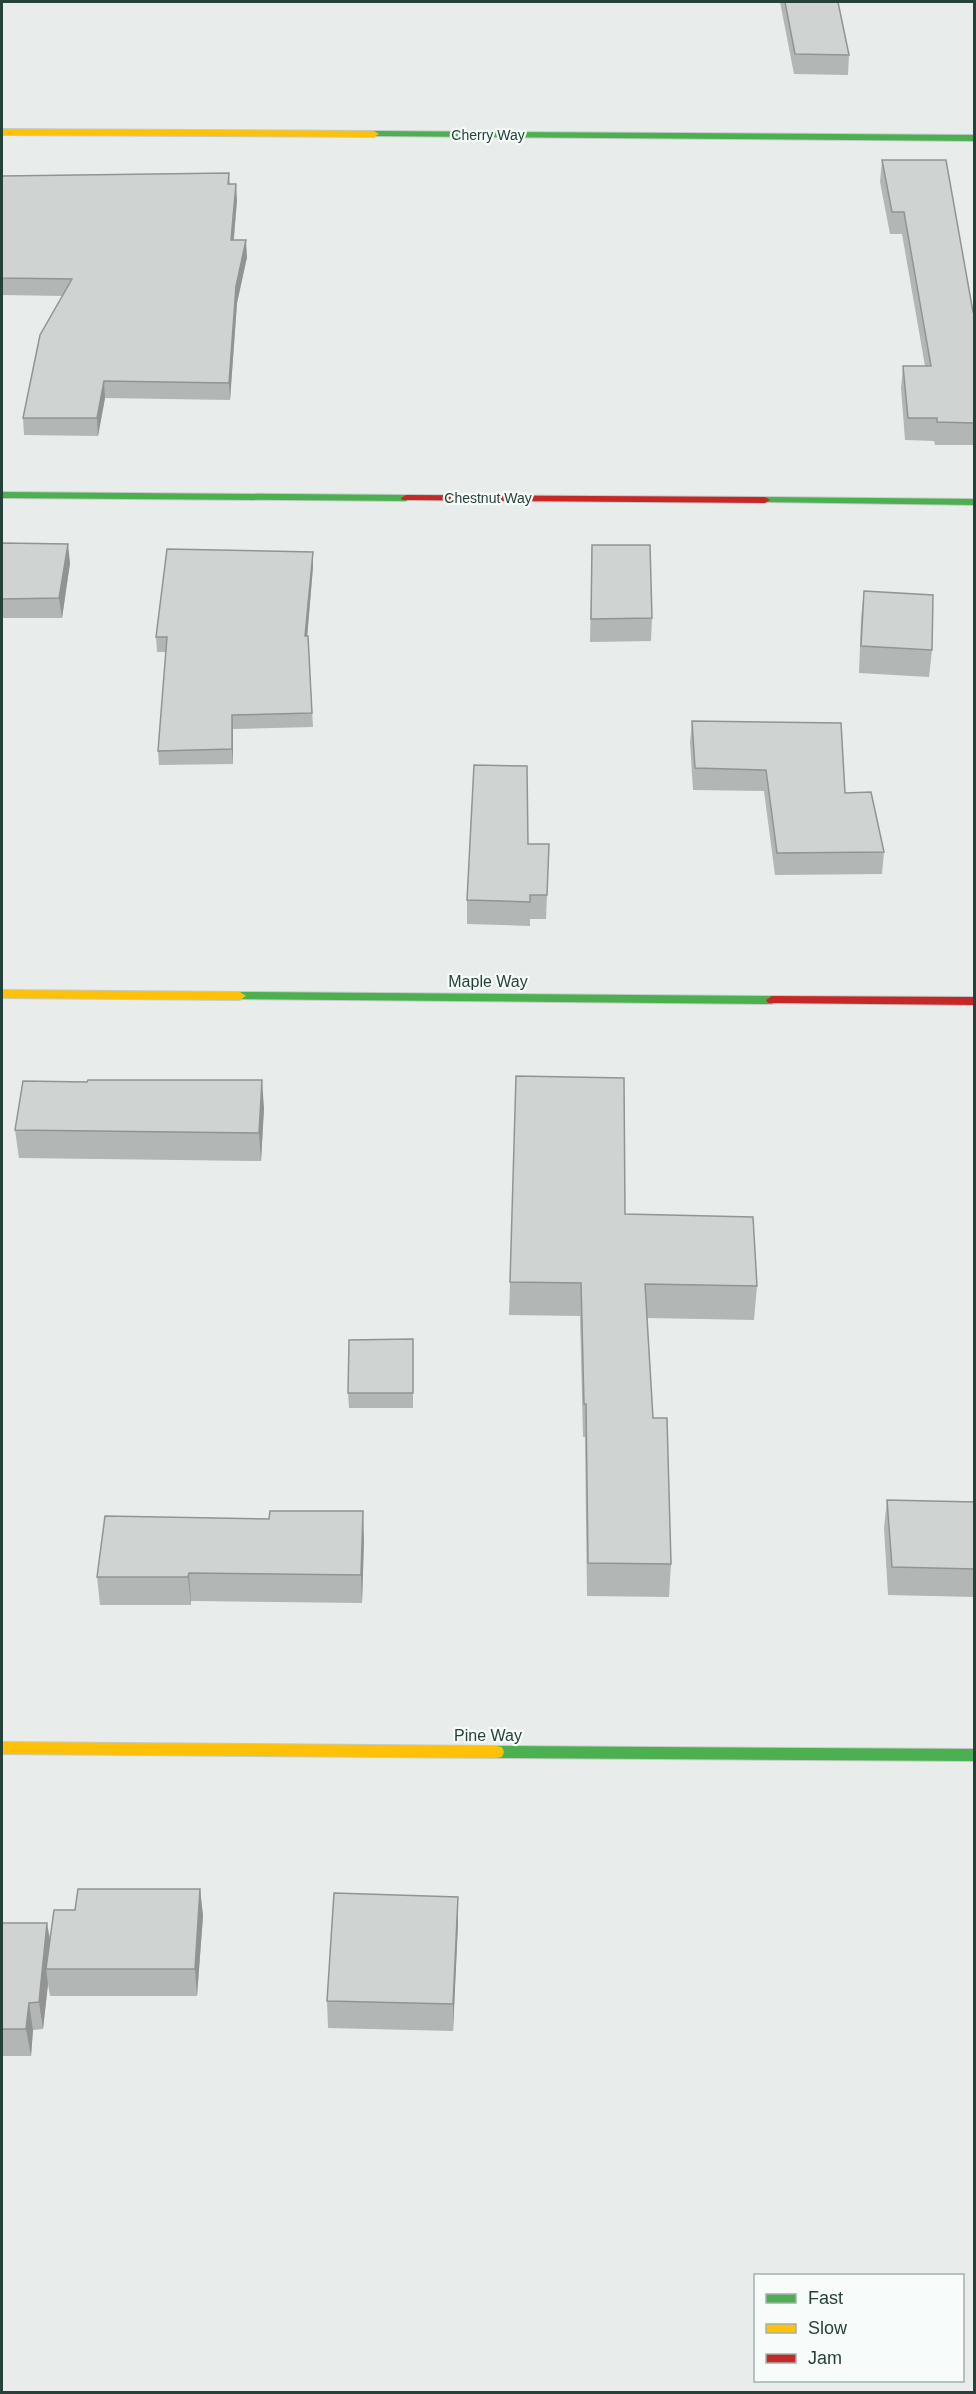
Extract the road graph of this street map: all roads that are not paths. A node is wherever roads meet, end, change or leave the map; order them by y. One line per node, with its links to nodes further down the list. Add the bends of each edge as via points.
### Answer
1 (2, 132): 2 (street, Cherry Way)
2 (975, 138)
3 (2, 495): 4 (street, Chestnut Way)
4 (975, 502)
5 (2, 994): 6 (street, Maple Way)
6 (975, 1001)
7 (2, 1748): 8 (street, Pine Way)
8 (975, 1755)

